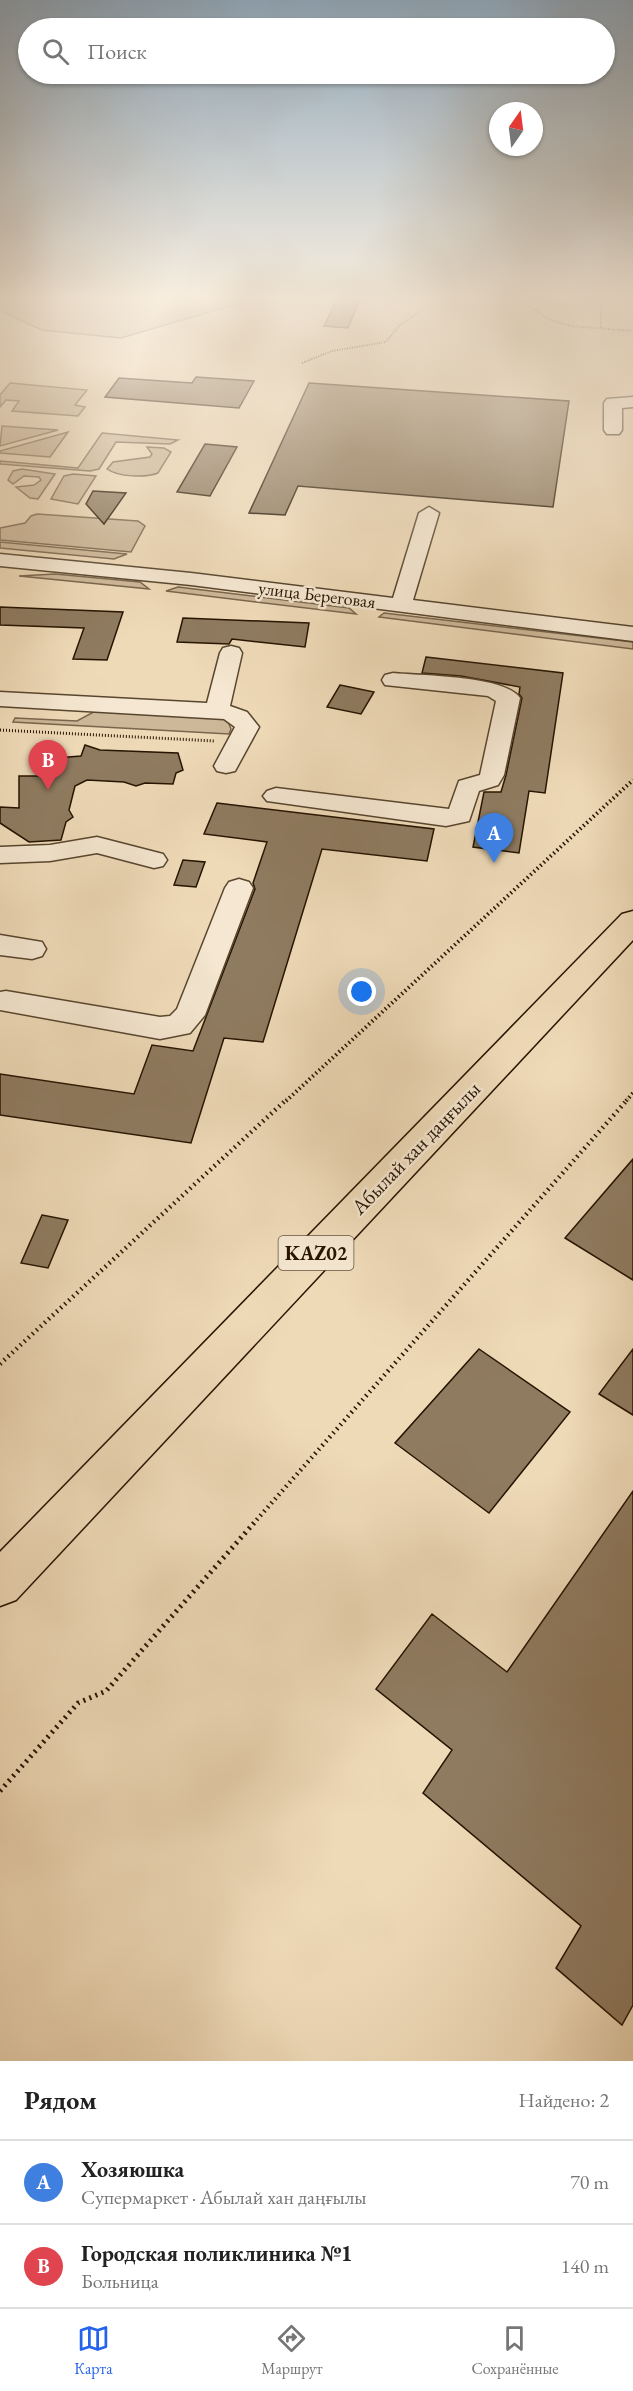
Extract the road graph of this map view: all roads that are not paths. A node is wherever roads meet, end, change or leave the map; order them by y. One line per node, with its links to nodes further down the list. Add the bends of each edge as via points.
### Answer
1 (633, 402): 2 (street, via 614,403)
2 (613, 430)
3 (429, 513): 5 (street)
4 (0, 560): 5 (street, улица Береговая)
5 (401, 605): 6 (street, улица Береговая)
6 (633, 634)
7 (231, 653): 12 (street)
8 (0, 678): 11 (street, via 19,680)
9 (393, 680): 14 (street, via 493,690 508,698 492,775 489,780 468,786 460,815 446,818)
10 (0, 699): 11 (street)
11 (53, 701): 12 (street)
12 (217, 711): 13 (street, via 235,715 246,727)
13 (226, 766)
14 (276, 796)
15 (0, 855): 16 (street, via 50,854 97,845)
16 (154, 860)
17 (239, 888): 21 (street, via 190,1015 179,1025 160,1028)
18 (633, 921): 22 (highway, Абылай хан даңғылы / KАZ02)
19 (0, 945): 20 (street)
20 (32, 949)
21 (6, 1001)
22 (0, 1584)

